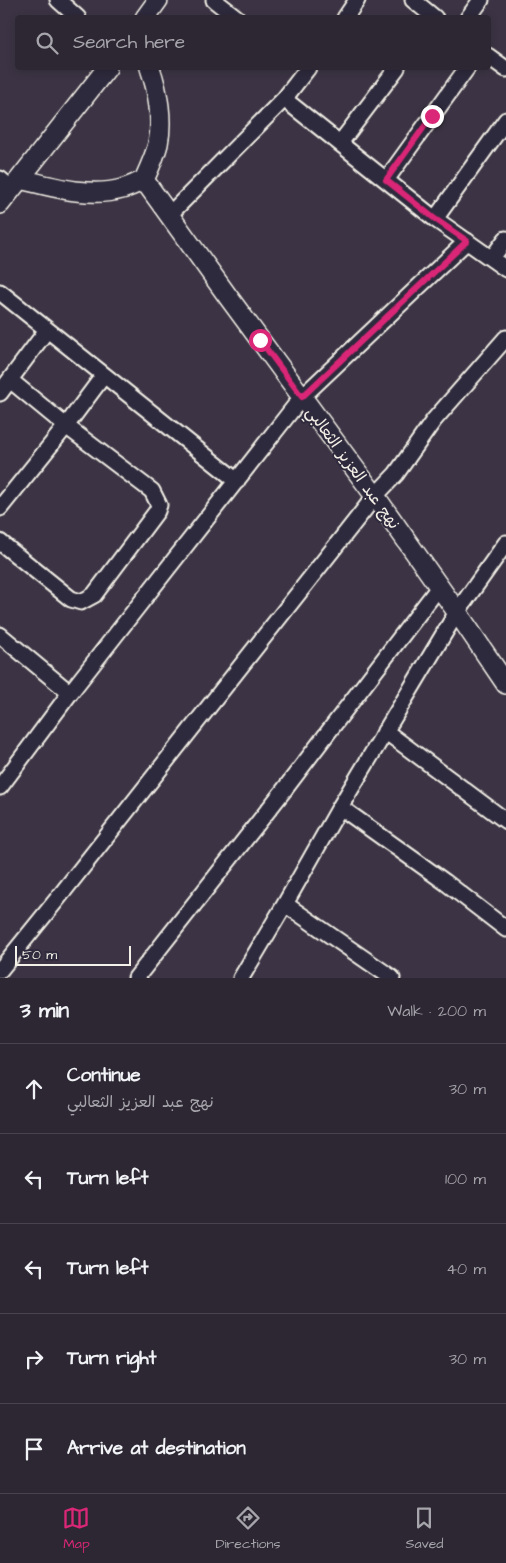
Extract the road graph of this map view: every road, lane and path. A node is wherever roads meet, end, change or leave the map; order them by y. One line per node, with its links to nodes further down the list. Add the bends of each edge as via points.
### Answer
1 (58, 0): 7 (street)
2 (158, 0): 8 (street)
3 (214, 0): 9 (street)
4 (357, 0): 10 (street)
5 (412, 0): 11 (street)
6 (481, 0): 12 (street)
7 (75, 15)
8 (147, 15)
9 (233, 15)
10 (346, 15)
11 (431, 15)
12 (470, 15)
13 (491, 58): 14 (street)
14 (506, 69)
15 (106, 70): 25 (street)
16 (151, 70): 23 (street, via 159,115 158,144)
17 (305, 70): 20 (street)
18 (395, 70): 22 (street)
19 (466, 70): 24 (street)
20 (284, 99): 22 (street); 27 (street)
21 (506, 120): 28 (street)
22 (340, 143): 24 (street)
23 (144, 180): 25 (street, via 108,192); 27 (street, نهج عبد العزيز الثعالبي)
24 (386, 180): 28 (street)
25 (11, 182): 26 (street)
26 (0, 204)
27 (170, 214): 39 (street, نهج عبد العزيز الثعالبي)
28 (435, 219): 30 (street)
29 (506, 239): 31 (street)
30 (467, 241): 31 (street); 39 (street)
31 (492, 258): 32 (street)
32 (506, 270)
33 (0, 292): 34 (street)
34 (47, 330): 36 (street); 37 (street)
35 (506, 338): 42 (street, via 434,420 396,474)
36 (104, 375): 40 (street); 41 (street)
37 (10, 380): 38 (street); 40 (street)
38 (0, 393)
39 (302, 397): 41 (street); 42 (street, نهج عبد العزيز الثعالبي)
40 (66, 426): 43 (street); 44 (street, via 152,490 159,504 157,511 94,596 81,602 71,599)
41 (237, 481): 50 (street)
42 (375, 496): 46 (street, نهج عبد العزيز الثعالبي); 57 (street)
43 (0, 508)
44 (0, 542)
45 (506, 543): 47 (street)
46 (439, 587): 47 (street, نهج عبد العزيز الثعالبي); 58 (street)
47 (457, 612): 49 (street, نهج عبد العزيز الثعالبي); 51 (street)
48 (0, 635): 50 (street)
49 (506, 684)
50 (70, 693): 52 (street)
51 (385, 732): 53 (street); 54 (street)
52 (0, 787)
53 (340, 807): 55 (street); 56 (street)
54 (506, 821)
55 (285, 904): 59 (street); 60 (street)
56 (506, 929)
57 (0, 970)
58 (136, 978)
59 (241, 978)
60 (392, 978)

